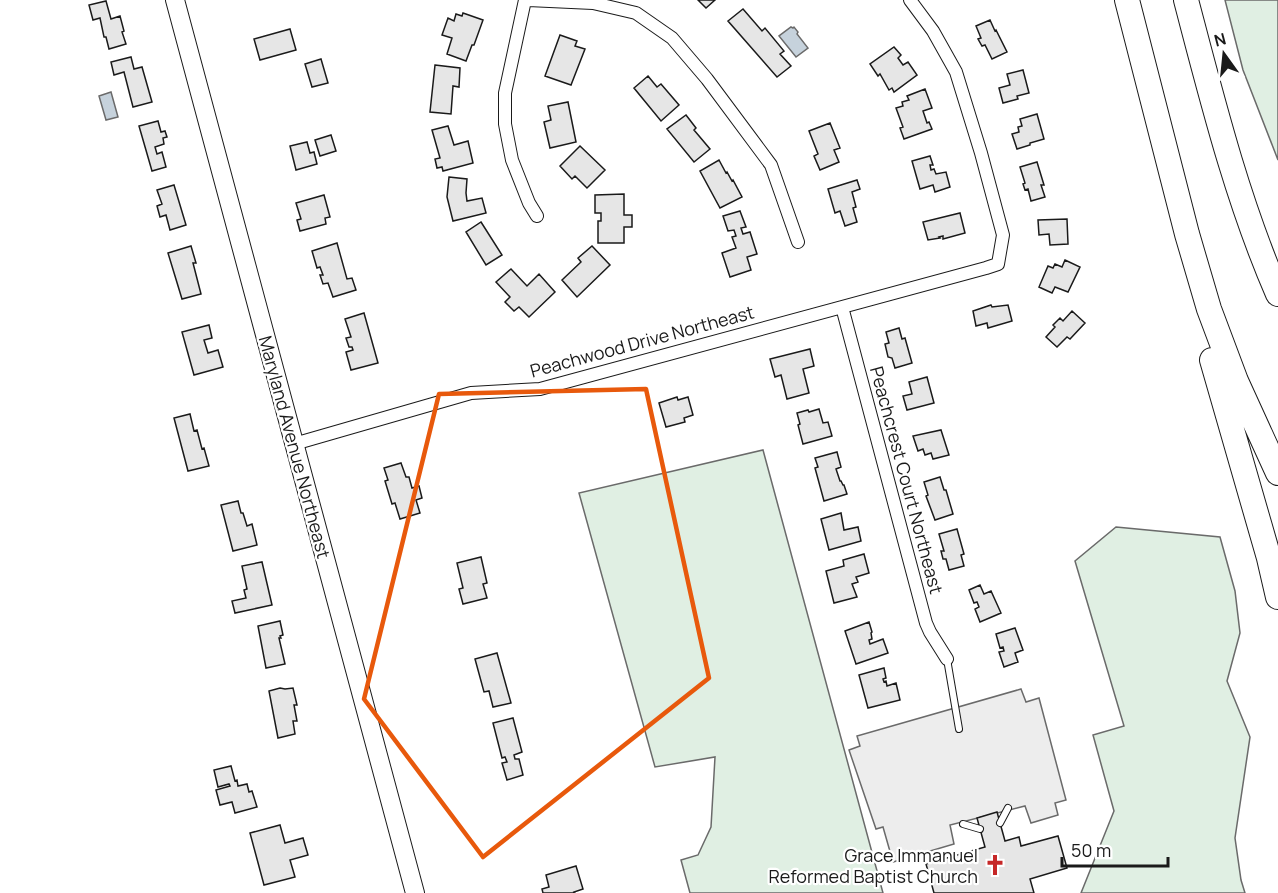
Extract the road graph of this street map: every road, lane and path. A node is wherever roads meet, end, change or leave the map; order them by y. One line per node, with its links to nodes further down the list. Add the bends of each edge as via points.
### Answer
1 (175, 0): 11 (street, Maryland Avenue Northeast)
2 (526, 0): 6 (street, via 505,93 505,124 512,160); 8 (street, via 593,3 636,14 672,38 771,165)
3 (910, 0): 10 (street, Peachwood Drive Northeast, via 956,72 1003,235 998,264)
4 (1186, 0): 9 (highway, via 1227,151)
5 (1127, 1): 7 (highway)
6 (537, 216)
7 (1187, 234): 12 (highway, via 1226,356); 13 (highway, via 1210,354)
8 (798, 242)
9 (1278, 294)
10 (842, 307): 11 (street, Peachwood Drive Northeast, via 540,389 471,393); 14 (street, Peachcrest Court Northeast, via 926,622)
11 (294, 444): 20 (street, Maryland Avenue Northeast)
12 (1278, 473)
13 (1278, 597)
14 (947, 659): 15 (lane)
15 (959, 729)
16 (1008, 808): 17 (lane)
17 (1000, 823)
18 (963, 824): 19 (lane)
19 (980, 829)
20 (415, 893)

